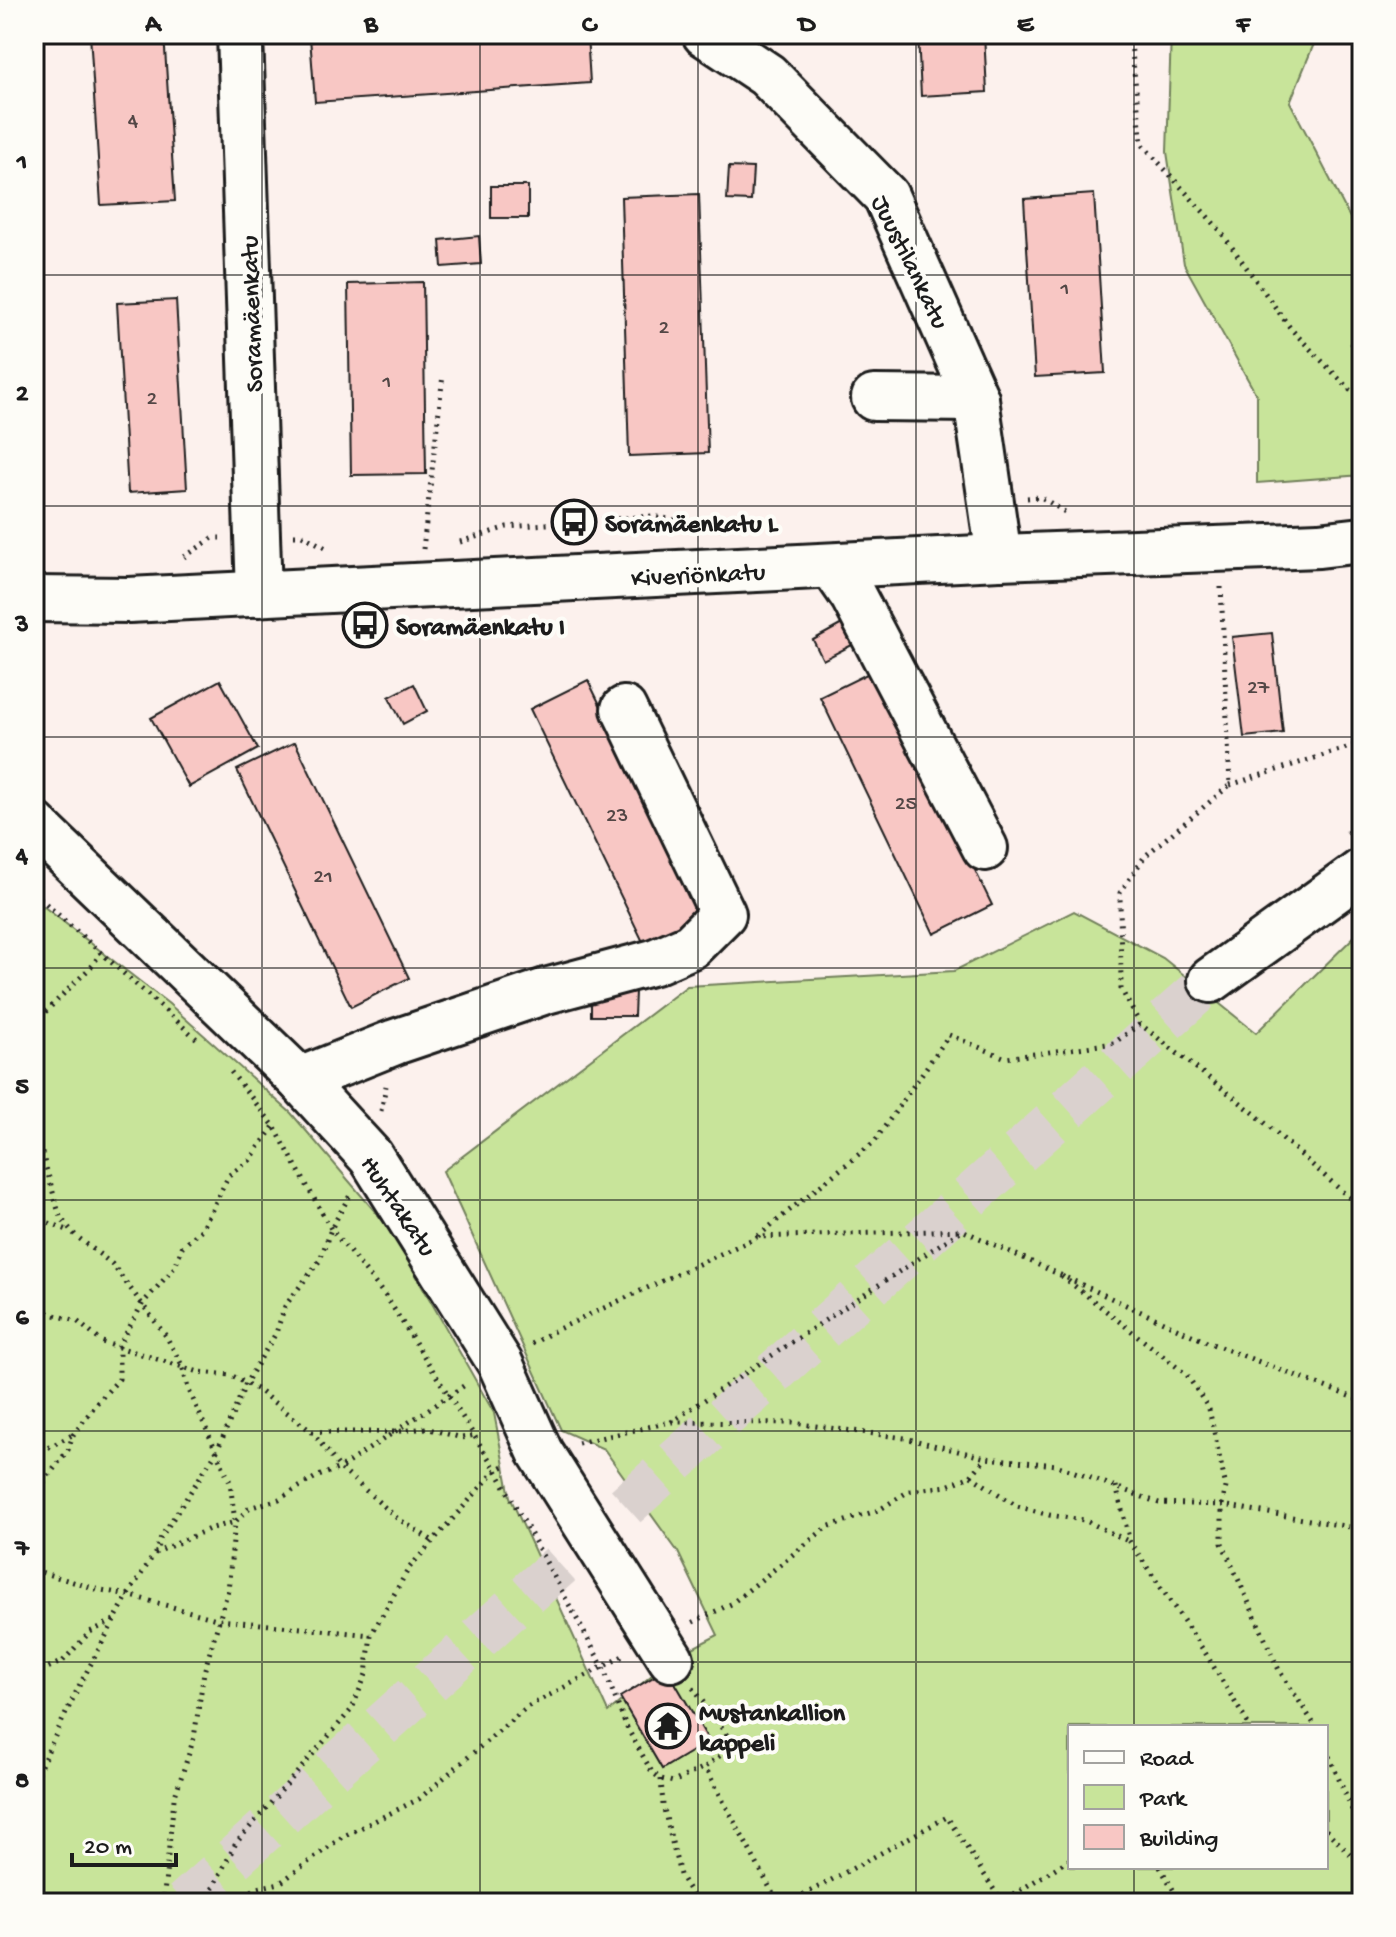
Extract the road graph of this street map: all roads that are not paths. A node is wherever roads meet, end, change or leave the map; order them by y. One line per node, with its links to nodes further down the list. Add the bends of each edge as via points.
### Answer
1 (240, 34): 8 (street, Soramäenkatu)
2 (705, 34): 4 (street, Juustilankatu, via 767,75 886,196)
3 (874, 398): 4 (street)
4 (976, 399): 6 (street, Juustilankatu)
5 (1362, 540): 6 (street, Kiveriönkatu)
6 (999, 557): 7 (street, Kiveriönkatu)
7 (833, 567): 8 (street, Kiveriönkatu); 12 (street)
8 (259, 594): 9 (street, Kiveriönkatu)
9 (34, 599)
10 (624, 709): 15 (street, via 723,914 691,946 654,962 546,991)
11 (34, 824): 15 (street, Huhtakatu)
12 (985, 848)
13 (1362, 871): 14 (street)
14 (1211, 980)
15 (300, 1080): 16 (street, Huhtakatu, via 371,1157 500,1363 540,1452)
16 (665, 1648)

